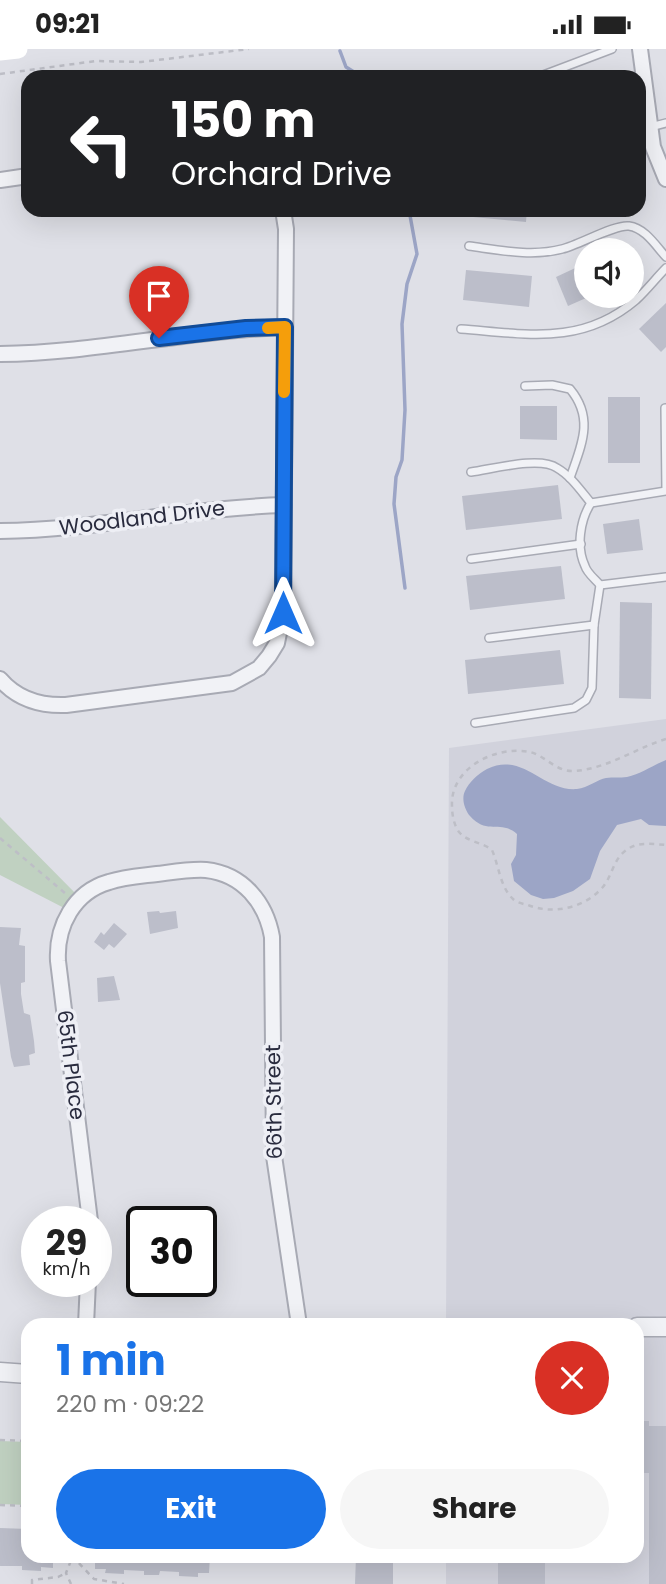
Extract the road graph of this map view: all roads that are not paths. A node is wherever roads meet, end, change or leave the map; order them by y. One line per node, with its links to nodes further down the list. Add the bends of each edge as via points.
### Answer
1 (19, 49): 4 (main road)
2 (612, 49): 5 (lane)
3 (640, 49): 6 (street)
4 (0, 51)
5 (556, 70)
6 (641, 70)
7 (666, 123): 8 (lane)
8 (646, 128)
9 (646, 132): 11 (street)
10 (21, 177): 12 (street)
11 (666, 179)
12 (0, 180)
13 (284, 217): 17 (street)
14 (469, 246): 15 (lane, via 544,252 629,226 640,230)
15 (666, 257)
16 (666, 268): 18 (lane, via 610,318 580,330 551,336)
17 (285, 327): 19 (street); 26 (street)
18 (461, 329)
19 (0, 354)
20 (526, 386): 23 (lane, via 570,389 584,410 584,432)
21 (665, 408): 24 (lane)
22 (471, 472): 23 (lane, via 545,462)
23 (570, 478): 25 (lane)
24 (666, 491): 25 (lane)
25 (591, 503): 28 (lane, via 582,524)
26 (284, 505): 27 (street, Woodland Drive); 34 (street, via 282,627 277,643 246,677 225,685 66,705 29,701)
27 (0, 531)
28 (581, 544): 29 (lane); 31 (lane, via 585,566)
29 (471, 559)
30 (666, 577): 31 (lane)
31 (600, 585): 32 (lane)
32 (594, 625): 33 (lane); 35 (lane, via 592,688 586,700 574,708)
33 (489, 638)
34 (0, 679)
35 (475, 723)
36 (73, 907): 37 (street, 65th Place, via 59,936 58,961); 40 (street, 66th Street, via 107,882 189,870 220,873 244,886 264,909 272,937 274,1156)
37 (88, 1206)
38 (88, 1297): 39 (street)
39 (86, 1318)
40 (298, 1318)
41 (644, 1327): 42 (street)
42 (666, 1327)
43 (0, 1371): 44 (street)
44 (21, 1373)

